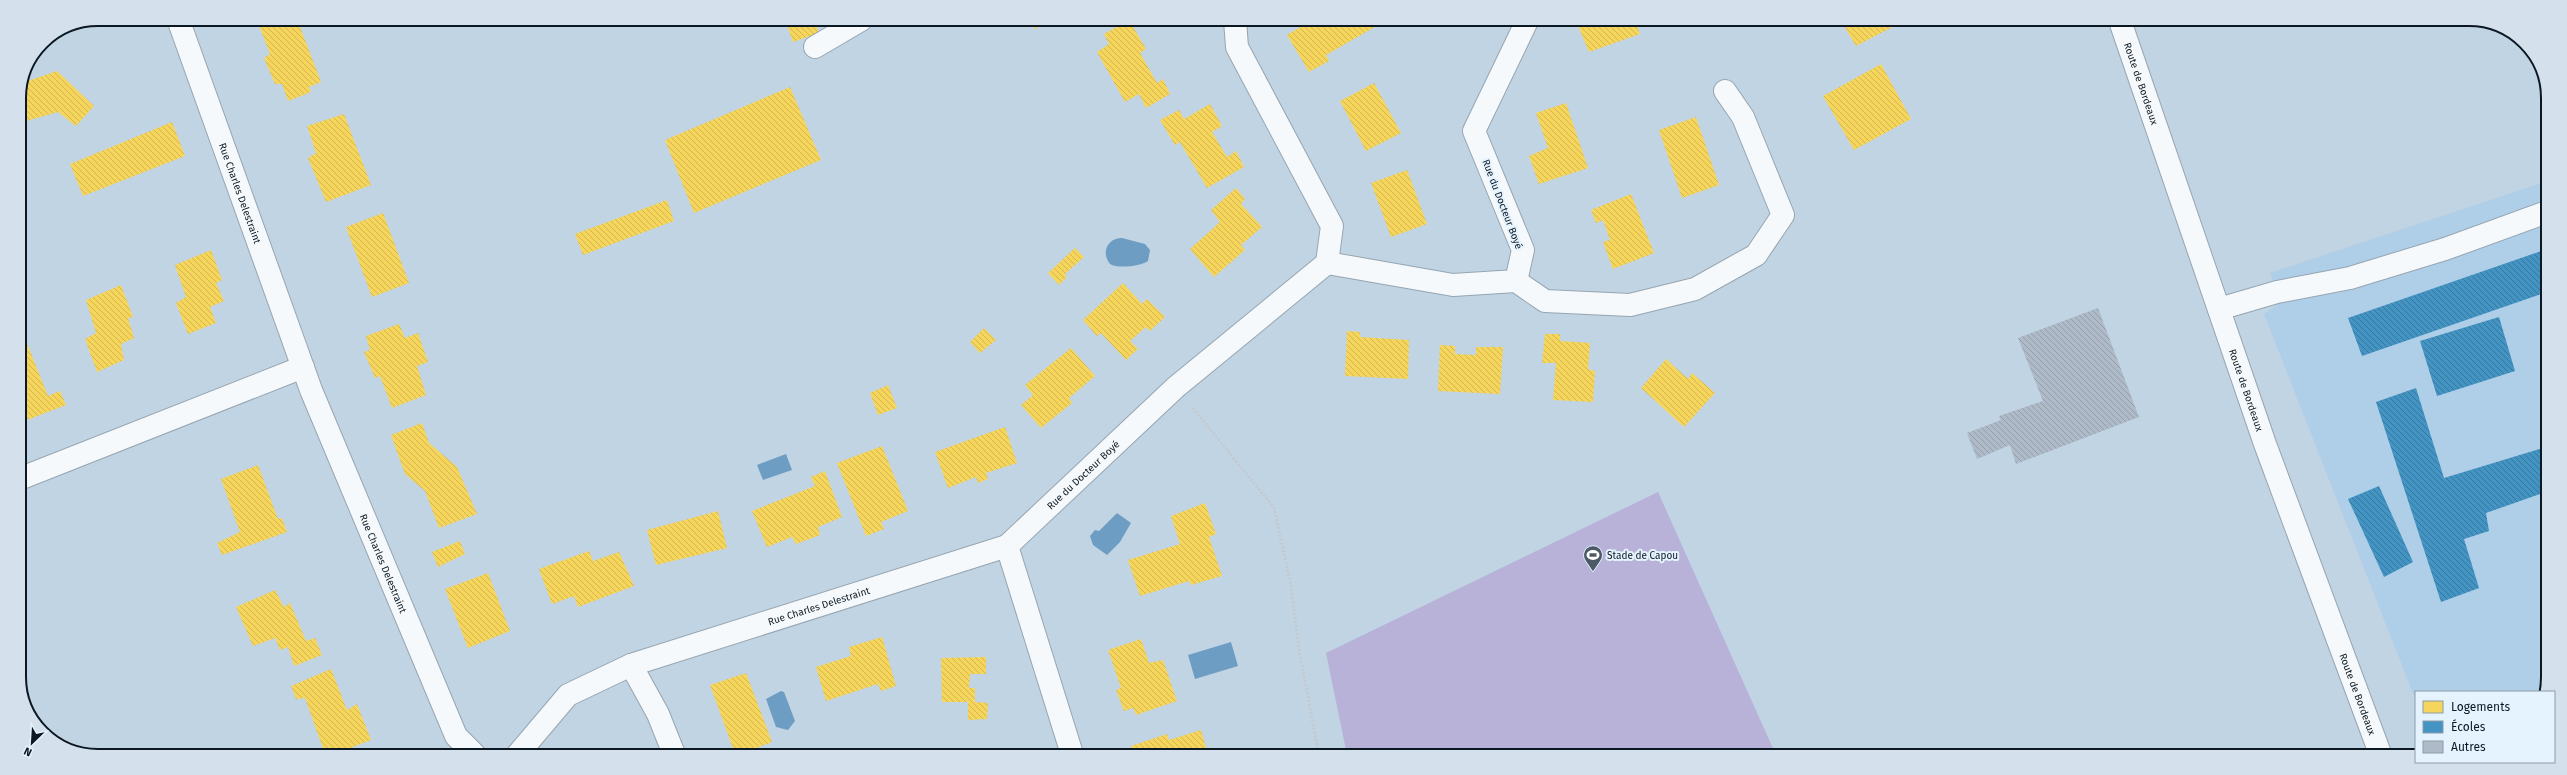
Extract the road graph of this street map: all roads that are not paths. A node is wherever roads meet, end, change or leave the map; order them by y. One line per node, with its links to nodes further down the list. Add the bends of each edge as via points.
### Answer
1 (181, 26): 12 (street, Rue Charles Delestraint)
2 (851, 26): 6 (street)
3 (1235, 26): 9 (street, via 1237,48 1332,226)
4 (1525, 26): 10 (street, Rue du Docteur Boyé, via 1474,131 1523,250)
5 (2122, 26): 11 (street, Route de Bordeaux)
6 (815, 47)
7 (1725, 91): 10 (street, via 1743,117 1782,215 1756,255 1695,289 1630,305 1545,301)
8 (2541, 214): 11 (street, via 2445,249 2350,278 2277,292)
9 (1327, 263): 10 (street, via 1453,285); 14 (street, Rue du Docteur Boyé, via 1176,387)
10 (1516, 281)
11 (2219, 310): 20 (street, Route de Bordeaux, via 2265,444)
12 (303, 367): 13 (street); 16 (street, Rue Charles Delestraint, via 456,736)
13 (26, 476)
14 (1007, 546): 15 (street, Rue Charles Delestraint); 19 (street)
15 (631, 665): 17 (street, Rue Charles Delestraint, via 568,695); 18 (street, via 658,714)
16 (469, 749)
17 (522, 749)
18 (672, 749)
19 (1070, 749)
20 (2378, 749)

